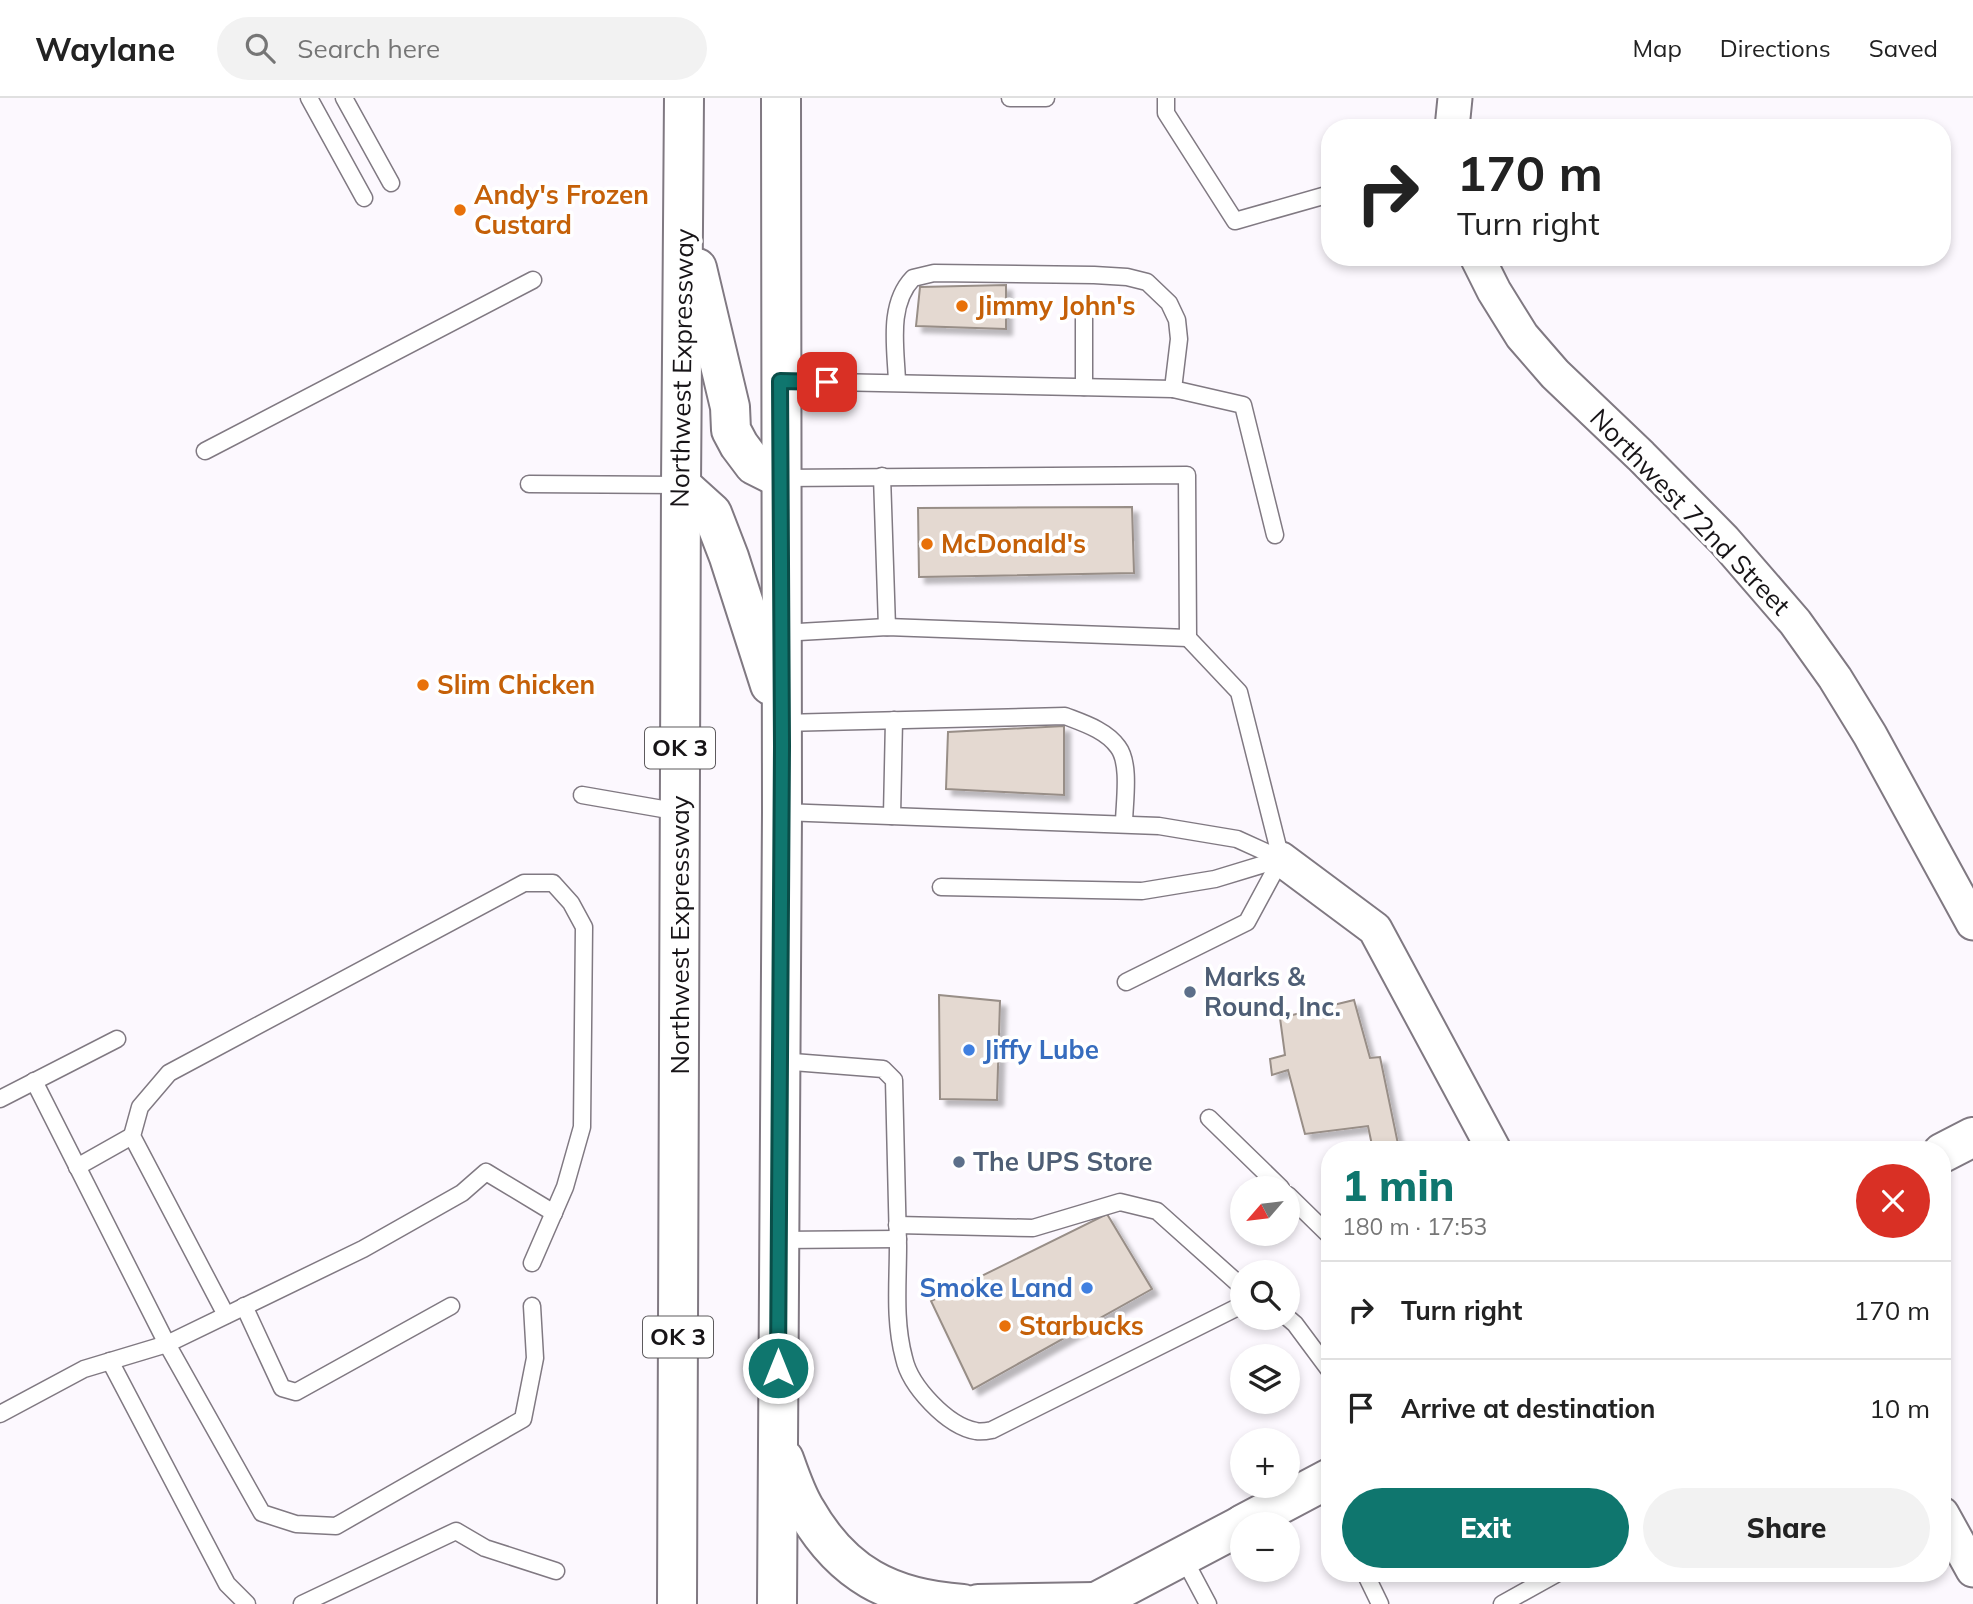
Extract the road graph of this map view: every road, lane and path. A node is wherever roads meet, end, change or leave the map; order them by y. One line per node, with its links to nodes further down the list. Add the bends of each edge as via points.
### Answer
1 (309, 98): 12 (lane)
2 (344, 98): 10 (lane)
3 (684, 98): 13 (main road, Northwest Expressway / OK 3)
4 (781, 98): 17 (main road)
5 (1010, 98): 6 (lane)
6 (1046, 98)
7 (1166, 98): 11 (lane, via 1166,113 1235,221)
8 (1455, 98): 9 (street)
9 (1453, 119)
10 (391, 183)
11 (1321, 197)
12 (364, 198)
13 (684, 211): 23 (main road, via 730,407 730,430 754,465); 25 (main road, Northwest Expressway / OK 3)
14 (1482, 266): 39 (street, Northwest 72nd Street, via 1522,336 1555,374 1724,540 1807,639 1870,735)
15 (533, 280): 21 (lane)
16 (1084, 314): 19 (lane)
17 (780, 381): 18 (lane); 23 (main road)
18 (897, 382): 19 (lane); 20 (lane, via 895,322 900,300 913,278 934,273 1094,275 1147,282 1169,303 1179,339)
19 (1084, 387): 20 (lane)
20 (1173, 389): 26 (lane, via 1243,405)
21 (205, 452)
22 (882, 477): 23 (lane); 27 (lane); 29 (lane, via 1187,475)
23 (780, 478): 28 (main road)
24 (529, 484): 25 (lane)
25 (681, 485): 31 (main road, via 712,513); 33 (main road, Northwest Expressway / OK 3)
26 (1275, 535)
27 (887, 627): 28 (lane); 29 (lane)
28 (781, 633): 31 (main road)
29 (1188, 638): 37 (lane, via 1238,692)
30 (894, 720): 31 (lane); 35 (lane); 36 (lane, via 1065,716 1093,727 1119,747 1126,773)
31 (782, 723): 34 (main road)
32 (582, 795): 33 (lane)
33 (680, 812): 82 (main road, Northwest Expressway / OK 3)
34 (782, 812): 35 (lane); 42 (main road)
35 (892, 817): 36 (lane)
36 (1124, 824): 37 (lane, via 1237,839)
37 (1280, 859): 38 (lane, via 1215,879 1142,891); 40 (lane, via 1247,922); 48 (street, via 1375,929)
38 (940, 887)
39 (1973, 923)
40 (1126, 982)
41 (117, 1040): 43 (lane)
42 (780, 1061): 55 (lane, via 883,1069 892,1075); 56 (main road)
43 (34, 1081): 44 (lane); 50 (lane)
44 (0, 1099)
45 (1209, 1118): 51 (lane)
46 (132, 1136): 50 (lane); 53 (lane, via 140,1107 169,1073 524,883 553,883 571,903 583,927 584,970 582,1127); 63 (lane)
47 (1973, 1137): 49 (main road)
48 (1489, 1141)
49 (1951, 1148)
50 (77, 1167): 65 (lane)
51 (1269, 1176)
52 (1300, 1207): 54 (lane)
53 (554, 1213): 57 (lane); 59 (lane, via 486,1172 463,1193)
54 (1321, 1227)
55 (897, 1232): 56 (lane); 58 (lane, via 1033,1228 1119,1202 1157,1211); 62 (lane, via 897,1318 904,1361 920,1391 937,1409 977,1432 992,1430)
56 (779, 1240): 69 (main road)
57 (532, 1263)
58 (1230, 1276)
59 (244, 1306): 60 (lane, via 282,1388 296,1392); 63 (lane)
60 (451, 1306)
61 (533, 1306): 65 (lane, via 535,1358 523,1419 336,1526 296,1524 262,1513)
62 (1230, 1311)
63 (226, 1315): 65 (lane)
64 (1298, 1330): 66 (lane)
65 (167, 1344): 67 (lane)
66 (1321, 1360)
67 (110, 1361): 68 (lane, via 84,1369); 80 (lane, via 227,1584)
68 (0, 1414)
69 (777, 1445): 83 (main road); 84 (main road, via 803,1507 840,1556 870,1579 901,1594)
70 (1321, 1488): 71 (main road)
71 (1269, 1512)
72 (1951, 1530): 76 (street)
73 (1230, 1531): 74 (main road)
74 (1182, 1556): 79 (main road); 86 (lane)
75 (556, 1570): 81 (lane, via 485,1548 456,1531)
76 (1973, 1570)
77 (1369, 1582): 87 (lane)
78 (1542, 1582): 88 (lane)
79 (1094, 1603): 85 (main road)
80 (247, 1604)
81 (302, 1604)
82 (677, 1604)
83 (777, 1604)
84 (963, 1604)
85 (978, 1604)
86 (1208, 1604)
87 (1380, 1604)
88 (1502, 1604)

